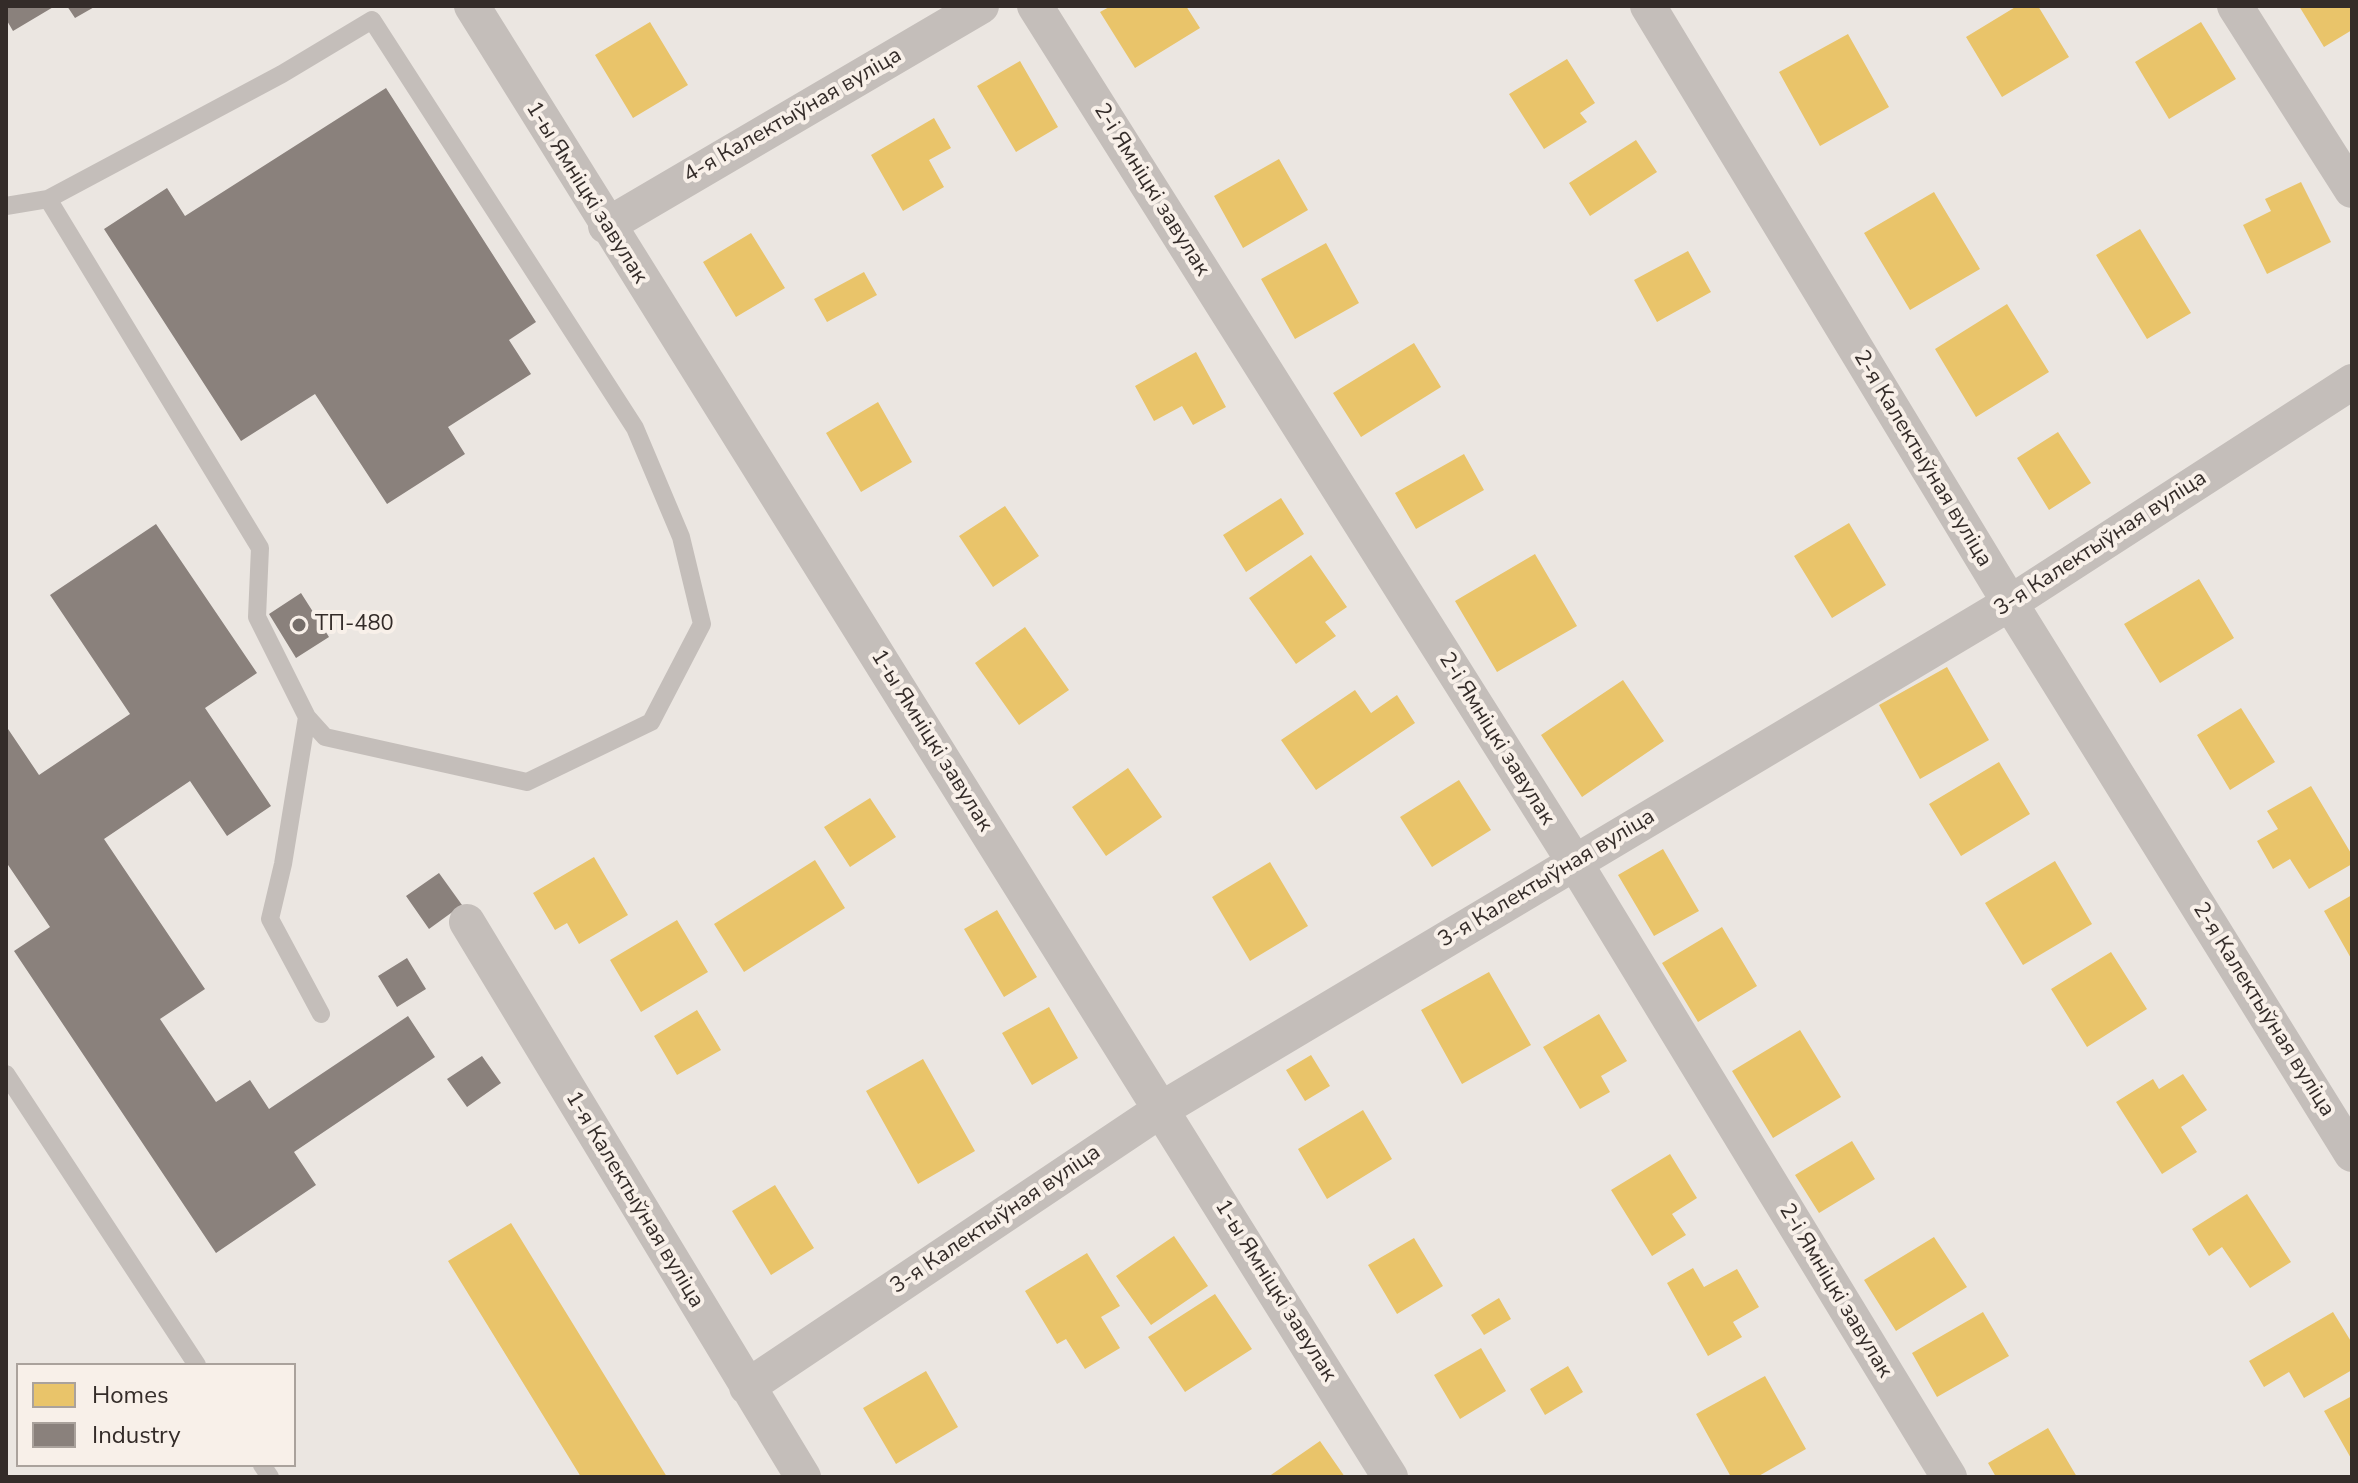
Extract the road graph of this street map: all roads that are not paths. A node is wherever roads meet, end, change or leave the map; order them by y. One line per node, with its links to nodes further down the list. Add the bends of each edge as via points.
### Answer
1 (472, 6): 9 (street, 1-ы Ямніцкі завулак)
2 (981, 6): 9 (street, 4-я Калектыўная вуліца)
3 (1035, 6): 13 (street, 2-і Ямніцкі завулак)
4 (1648, 6): 11 (street, 2-я Калектыўная вуліца)
5 (2235, 6): 6 (street)
6 (2352, 190)
7 (48, 199): 8 (lane); 12 (lane, via 260,548 257,617); 12 (lane, via 372,20 635,428 681,537 702,624 651,722 527,782 325,737)
8 (6, 206)
9 (606, 226): 17 (street, 1-ы Ямніцкі завулак)
10 (2352, 382): 11 (street, 3-я Калектыўная вуліца)
11 (2010, 603): 13 (street, 3-я Калектыўная вуліца); 18 (street, 2-я Калектыўная вуліца)
12 (307, 717): 15 (lane, via 270,919)
13 (1575, 863): 17 (street, 3-я Калектыўная вуліца); 23 (street, 2-і Ямніцкі завулак)
14 (467, 922): 20 (street, 1-я Калектыўная вуліца)
15 (321, 1014)
16 (6, 1074): 19 (lane)
17 (1162, 1109): 20 (street, 3-я Калектыўная вуліца); 22 (street, 1-ы Ямніцкі завулак)
18 (2352, 1154)
19 (196, 1363)
20 (747, 1387): 21 (street, 1-я Калектыўная вуліца)
21 (803, 1477)
22 (1390, 1477)
23 (1949, 1477)

